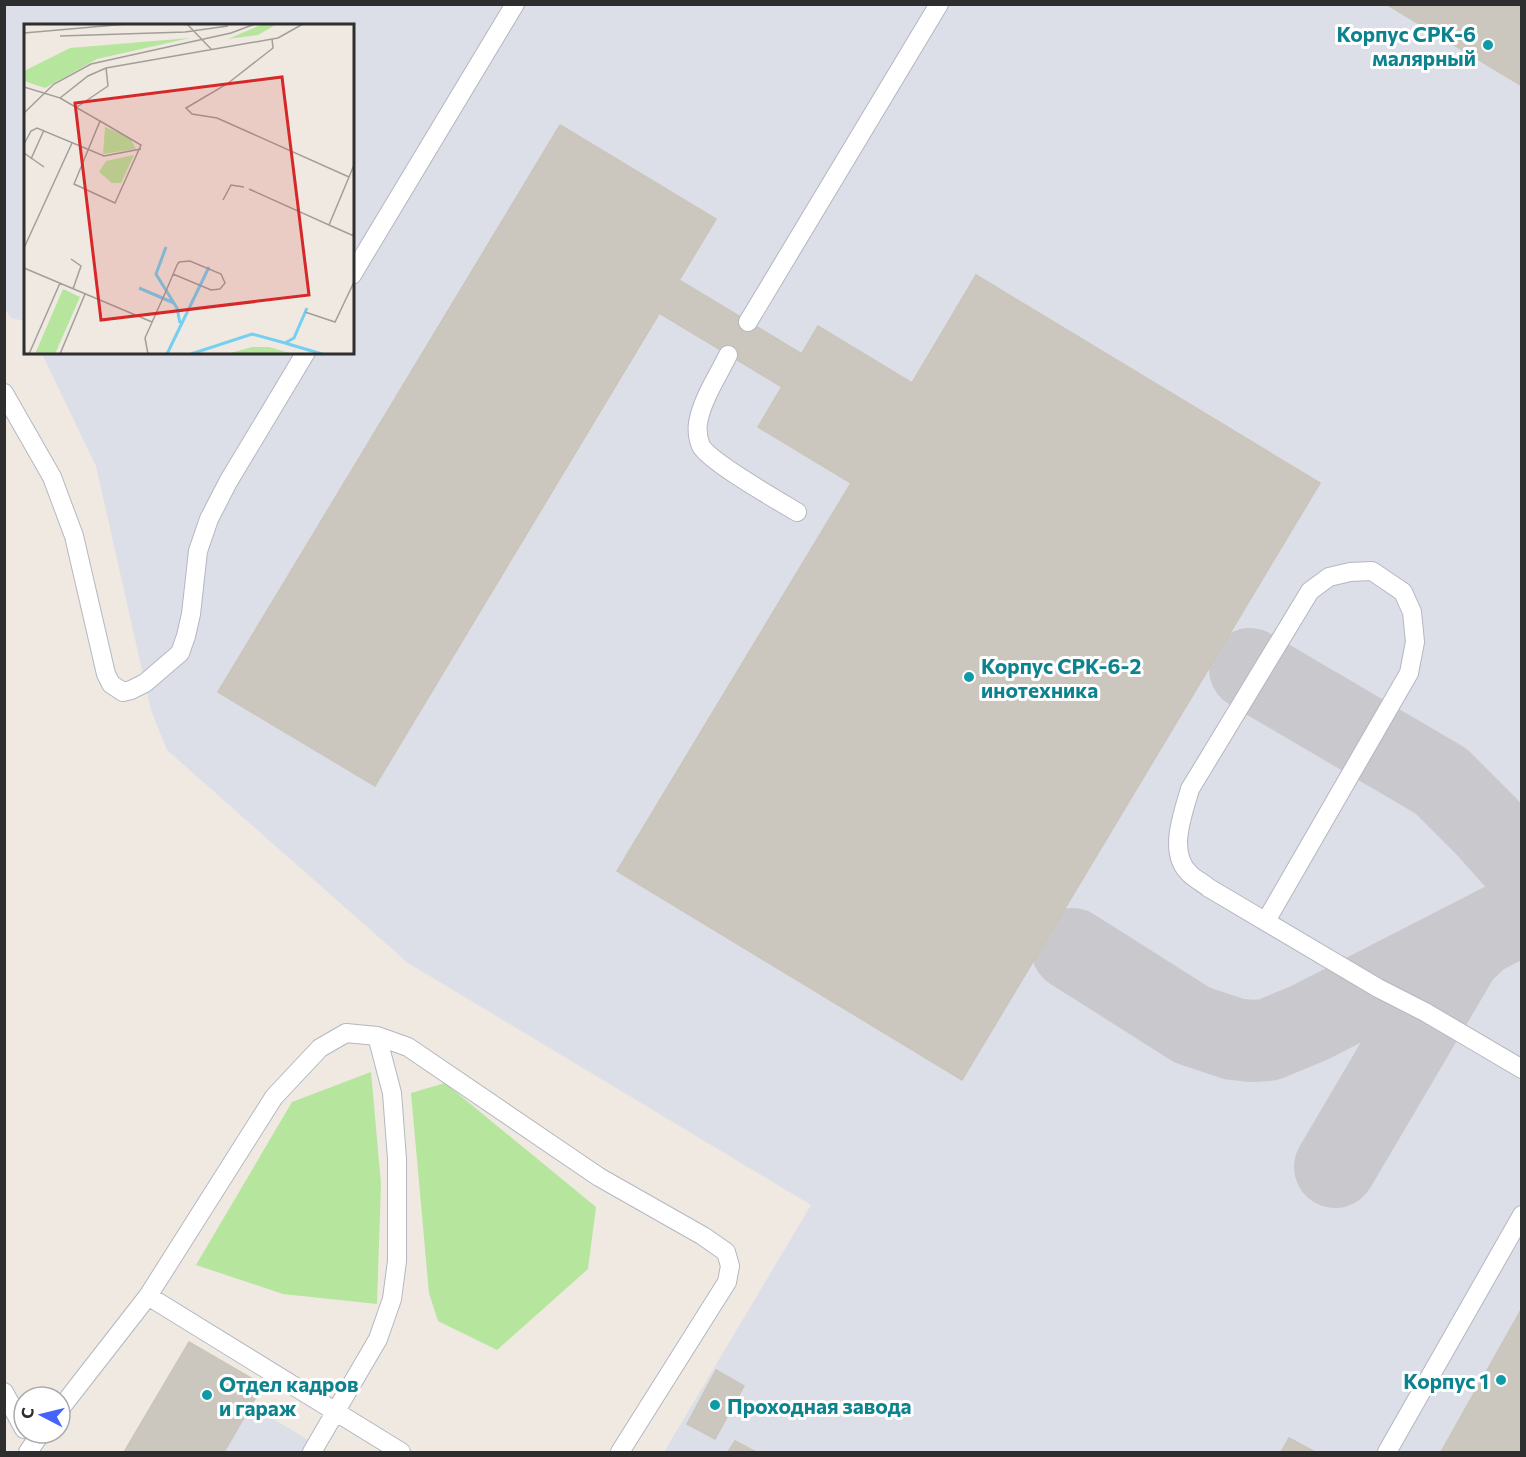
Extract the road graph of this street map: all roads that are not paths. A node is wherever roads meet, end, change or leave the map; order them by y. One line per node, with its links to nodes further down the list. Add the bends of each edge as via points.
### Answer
1 (515, 4): 3 (lane)
2 (939, 4): 4 (lane)
3 (354, 272)
4 (748, 322)
5 (305, 354): 7 (lane, via 209,519 198,551 191,614 180,653 146,683 123,692 111,684 106,674 74,536 52,477)
6 (728, 355): 8 (lane, via 698,423 702,448)
7 (4, 393)
8 (797, 512)
9 (1266, 921): 9 (lane, via 1188,872 1179,853 1179,824 1190,789 1310,591 1329,578 1372,571 1403,592 1412,612 1414,642 1409,673); 11 (lane)
10 (377, 1035): 13 (lane, via 346,1033 320,1048 274,1097); 17 (lane, via 392,1094 397,1159 397,1261 392,1299 378,1339); 20 (lane, via 408,1047 599,1177 726,1252 730,1266 727,1282 716,1304)
11 (1521, 1069)
12 (1521, 1215): 21 (lane)
13 (148, 1296): 15 (lane); 17 (lane)
14 (4, 1392): 16 (lane)
15 (72, 1394)
16 (12, 1406)
17 (336, 1412): 18 (lane); 19 (lane)
18 (312, 1452)
19 (401, 1452)
20 (620, 1452)
21 (1387, 1452)

